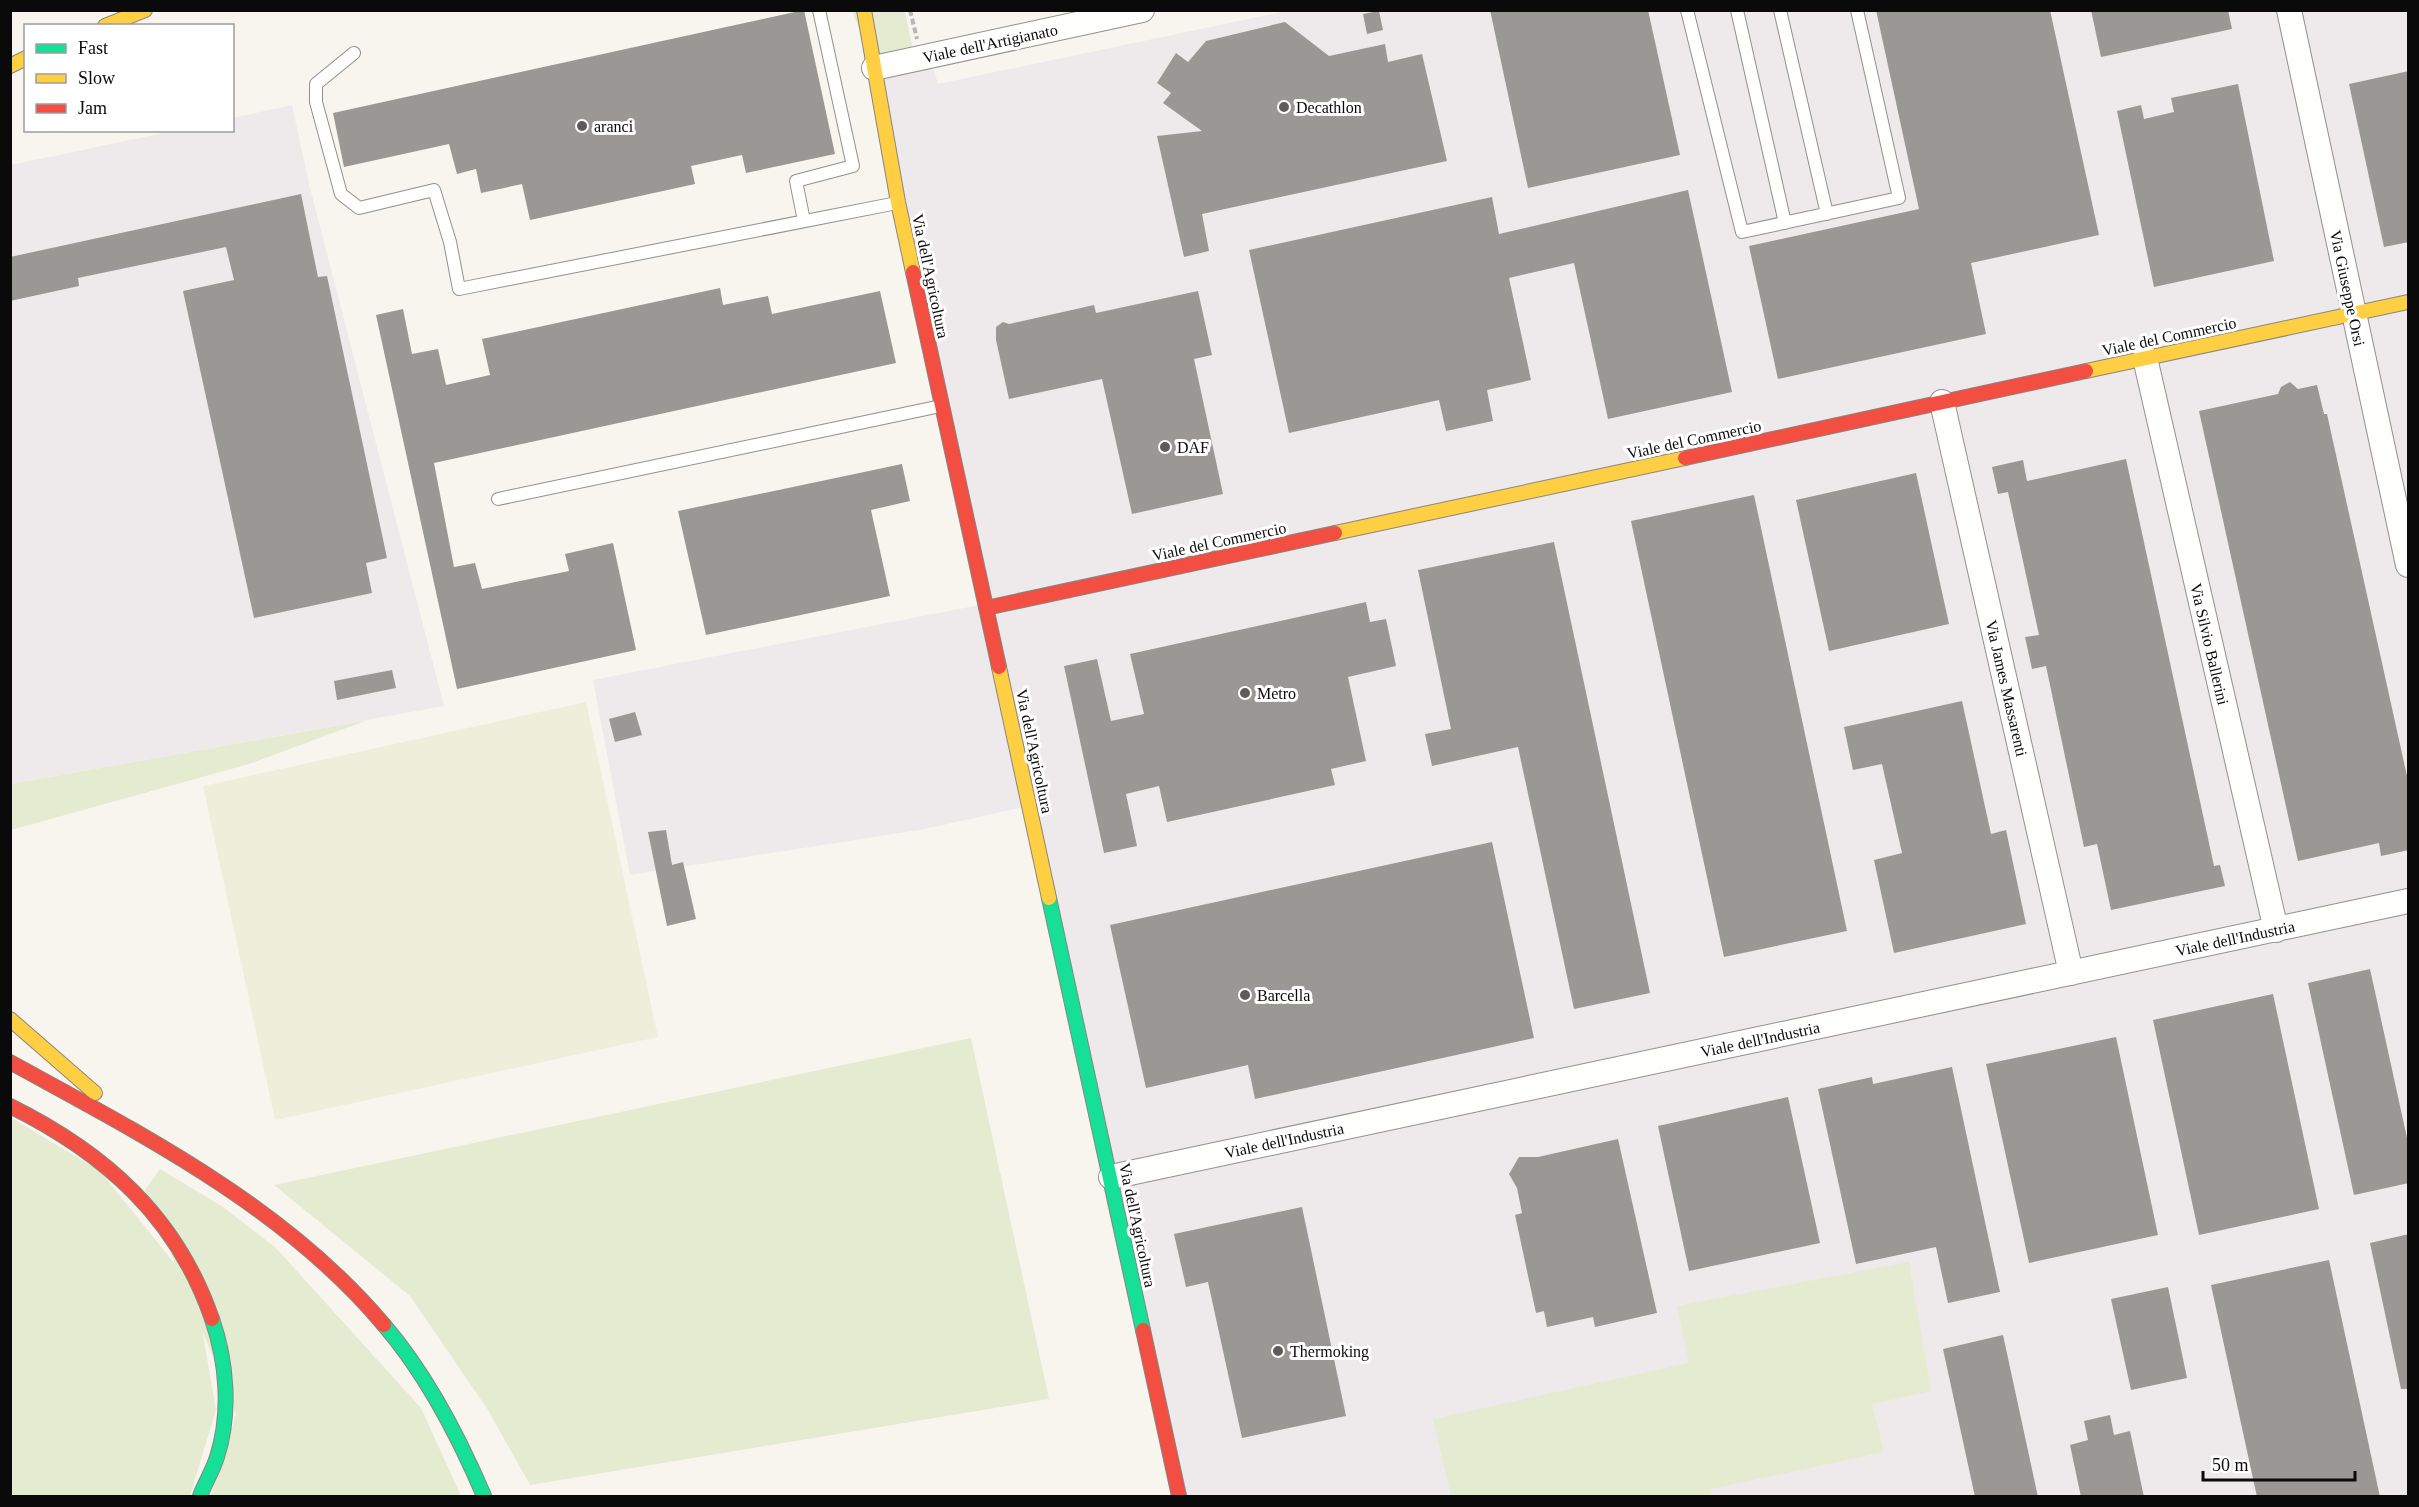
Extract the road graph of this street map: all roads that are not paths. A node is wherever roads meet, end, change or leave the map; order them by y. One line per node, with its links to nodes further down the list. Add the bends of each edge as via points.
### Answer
1 (145, 10): 10 (main road)
2 (819, 10): 17 (lane, via 853,166 796,181)
3 (864, 10): 14 (main road, Via dell'Agricoltura)
4 (1142, 10): 14 (street, Viale dell'Artigianato)
5 (1687, 10): 18 (lane, via 1742,232)
6 (1737, 10): 18 (lane)
7 (1780, 10): 16 (lane)
8 (1857, 10): 16 (lane, via 1899,198)
9 (2289, 10): 20 (street, Via Giuseppe Orsi)
10 (110, 24)
11 (354, 53): 17 (lane, via 316,84 316,102 341,194 360,208 434,189 459,289)
12 (24, 58): 13 (main road)
13 (10, 66)
14 (874, 68): 15 (main road, Via dell'Agricoltura)
15 (898, 202): 17 (lane); 23 (main road, Via dell'Agricoltura)
16 (1827, 213): 18 (lane)
17 (804, 221)
18 (1785, 223)
19 (2409, 302): 20 (main road, Viale del Commercio)
20 (2353, 314): 21 (main road, Viale del Commercio); 25 (street, Via Giuseppe Orsi)
21 (2145, 358): 22 (main road, Viale del Commercio); 28 (street, Via Silvio Ballerini)
22 (1942, 402): 26 (main road, Viale del Commercio); 29 (street, Via James Massarenti)
23 (942, 406): 24 (lane); 26 (main road, Via dell'Agricoltura)
24 (498, 499)
25 (2409, 565)
26 (986, 608): 34 (main road, Via dell'Agricoltura)
27 (2409, 902): 28 (street, Viale dell'Industria)
28 (2276, 930): 29 (street, Viale dell'Industria)
29 (2072, 973): 34 (street, Viale dell'Industria)
30 (10, 1019): 33 (main road)
31 (15, 1056): 33 (main road)
32 (10, 1106): 35 (main road, via 84,1149 131,1188 170,1234 190,1267 213,1317 225,1403 219,1447)
33 (142, 1134): 36 (main road, via 282,1226 345,1281 424,1378 452,1425)
34 (1111, 1177): 37 (main road, Via dell'Agricoltura)
35 (200, 1497)
36 (484, 1497)
37 (1179, 1497)

